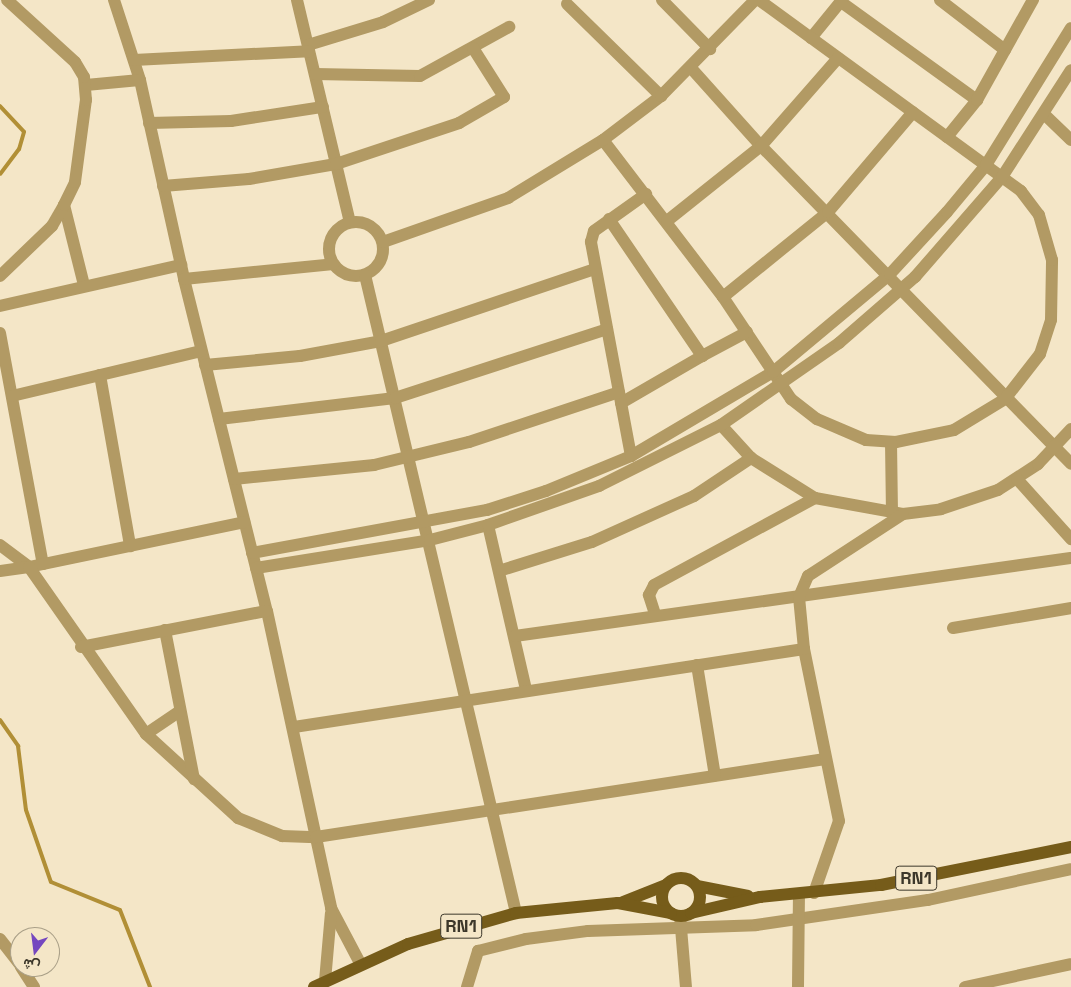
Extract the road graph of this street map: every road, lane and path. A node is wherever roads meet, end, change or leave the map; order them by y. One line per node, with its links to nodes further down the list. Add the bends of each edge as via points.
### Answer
1 (7, 0): 24 (street, via 68,54)
2 (115, 0): 19 (street)
3 (297, 0): 14 (street)
4 (429, 0): 14 (street, via 383,22)
5 (662, 0): 16 (street)
6 (757, 0): 13 (street); 16 (street)
7 (940, 0): 17 (street)
8 (1033, 0): 17 (street)
9 (841, 1): 13 (street); 26 (street)
10 (567, 4): 25 (street)
11 (509, 27): 15 (street)
12 (1071, 28): 36 (street)
13 (811, 38): 18 (street)
14 (308, 48): 19 (street); 22 (street)
15 (473, 48): 22 (street, via 420,76); 35 (street, via 504,94 502,102 412,142)
16 (710, 49): 20 (street)
17 (1005, 50): 26 (street)
18 (838, 58): 28 (street); 34 (street)
19 (134, 60): 23 (street)
20 (692, 68): 25 (street); 34 (street)
21 (1071, 70): 29 (street)
22 (315, 74): 27 (street)
23 (140, 80): 24 (street); 30 (street)
24 (86, 85): 40 (street, via 75,182)
25 (661, 96): 32 (street)
26 (977, 100): 31 (street)
27 (323, 108): 30 (street, via 231,121); 35 (street)
28 (913, 112): 31 (street); 41 (street)
29 (1045, 115): 33 (street); 37 (street)
30 (149, 123): 38 (street)
31 (947, 137): 36 (street)
32 (603, 140): 39 (street); 45 (street, via 508,198)
33 (1071, 140)
34 (761, 146): 41 (street); 43 (street)
35 (336, 164): 38 (street, via 249,179); 44 (street)
36 (986, 165): 37 (street); 49 (street)
37 (1002, 177): 54 (street); 70 (street, via 1021,191 1039,215 1049,242 1054,298 1040,354)
38 (163, 186): 47 (street)
39 (646, 194): 42 (street); 43 (street)
40 (64, 205): 51 (street, via 52,226); 53 (street)
41 (828, 212): 49 (street); 55 (street)
42 (609, 219): 48 (street, via 592,234); 62 (street)
43 (667, 221): 55 (street)
44 (350, 222): 45 (street, via 368,224); 46 (street, via 331,237)
45 (383, 242): 50 (street, via 378,266)
46 (333, 264): 50 (street, via 347,275); 52 (street)
47 (181, 265): 52 (street); 53 (street)
48 (595, 269): 57 (street); 60 (street)
49 (890, 274): 54 (street); 64 (street)
50 (365, 275): 60 (street)
51 (0, 276)
52 (184, 279): 61 (street)
53 (84, 285): 56 (street)
54 (903, 288): 66 (street); 70 (street)
55 (723, 297): 58 (street)
56 (0, 306)
57 (607, 329): 68 (street); 69 (street)
58 (747, 332): 62 (street); 64 (street)
59 (0, 333): 67 (street)
60 (381, 341): 63 (street, via 300,356); 69 (street)
61 (201, 351): 63 (street); 65 (street)
62 (702, 356): 68 (street)
63 (205, 365): 71 (street)
64 (773, 372): 66 (street); 77 (street)
65 (100, 375): 67 (street); 90 (street)
66 (782, 386): 72 (street); 74 (street, via 791,399 835,430 866,440)
67 (12, 396): 93 (street)
68 (620, 397): 76 (street); 77 (street)
69 (396, 398): 71 (street); 76 (street)
70 (1005, 399): 74 (street, via 954,430); 75 (street)
71 (220, 419): 80 (street)
72 (721, 425): 78 (street); 86 (street, via 599,486)
73 (1071, 429): 75 (street)
74 (891, 442): 83 (street)
75 (1055, 448): 79 (street); 81 (street)
76 (410, 456): 80 (street, via 374,464); 85 (street)
77 (631, 456): 85 (street, via 537,493)
78 (751, 458): 82 (street); 96 (street, via 668,508 592,542)
79 (1071, 464)
80 (234, 479): 84 (street)
81 (1017, 479): 83 (street, via 977,500); 87 (street)
82 (815, 498): 83 (street); 101 (street, via 654,585 649,595)
83 (897, 513): 98 (street, via 808,576)
84 (244, 522): 90 (street); 91 (street)
85 (426, 522): 88 (street); 91 (street)
86 (488, 525): 88 (street); 96 (street)
87 (1071, 538)
88 (430, 540): 95 (street); 109 (street)
89 (0, 546): 94 (street)
90 (130, 546): 93 (street)
91 (252, 553): 95 (street)
92 (1071, 558): 98 (street)
93 (43, 564): 94 (street)
94 (29, 567): 97 (street); 105 (street)
95 (256, 568): 100 (street)
96 (502, 570): 104 (street)
97 (0, 571)
98 (799, 597): 101 (street); 106 (street)
99 (1071, 608): 102 (street)
100 (267, 611): 103 (street); 111 (street)
101 (655, 614): 104 (street)
102 (953, 628)
103 (165, 630): 105 (street); 110 (street)
104 (515, 636): 108 (street)
105 (81, 647): 112 (street)
106 (804, 649): 107 (street); 113 (street)
107 (697, 665): 108 (street); 114 (street)
108 (526, 689): 109 (street)
109 (466, 698): 111 (street); 116 (street)
110 (180, 711): 112 (street); 115 (street)
111 (294, 727): 117 (street)
112 (146, 734): 115 (street)
113 (825, 760): 114 (street); 122 (street, via 839,821)
114 (715, 776): 116 (street)
115 (194, 779): 117 (street, via 238,818 259,829)
116 (494, 810): 117 (street); 127 (street)
117 (316, 837): 126 (street)
118 (1071, 847): 122 (main road, RN1, via 881,885)
119 (1071, 869): 129 (street, via 928,900)
120 (666, 885): 121 (main road, RN1, via 682,878); 125 (main road, RN1); 128 (main road, via 662,897)
121 (697, 886): 124 (main road, RN1); 128 (main road, via 700,901)
122 (814, 893): 123 (main road, RN1)
123 (799, 894): 124 (main road, RN1); 129 (street)
124 (760, 897): 128 (main road, RN1)
125 (618, 903): 127 (main road, RN1); 128 (main road, RN1)
126 (331, 908): 132 (street); 134 (street)
127 (516, 913): 132 (main road, RN1, via 451,929)
128 (681, 918): 129 (street); 135 (street, via 482,948 472,961); 136 (street)
129 (798, 919): 137 (street)
130 (0, 939): 131 (street)
131 (10, 952)
132 (360, 963): 134 (main road, RN1)
133 (1071, 964): 138 (street)
134 (319, 984)
135 (467, 987)
136 (686, 987)
137 (798, 987)
138 (965, 987)

